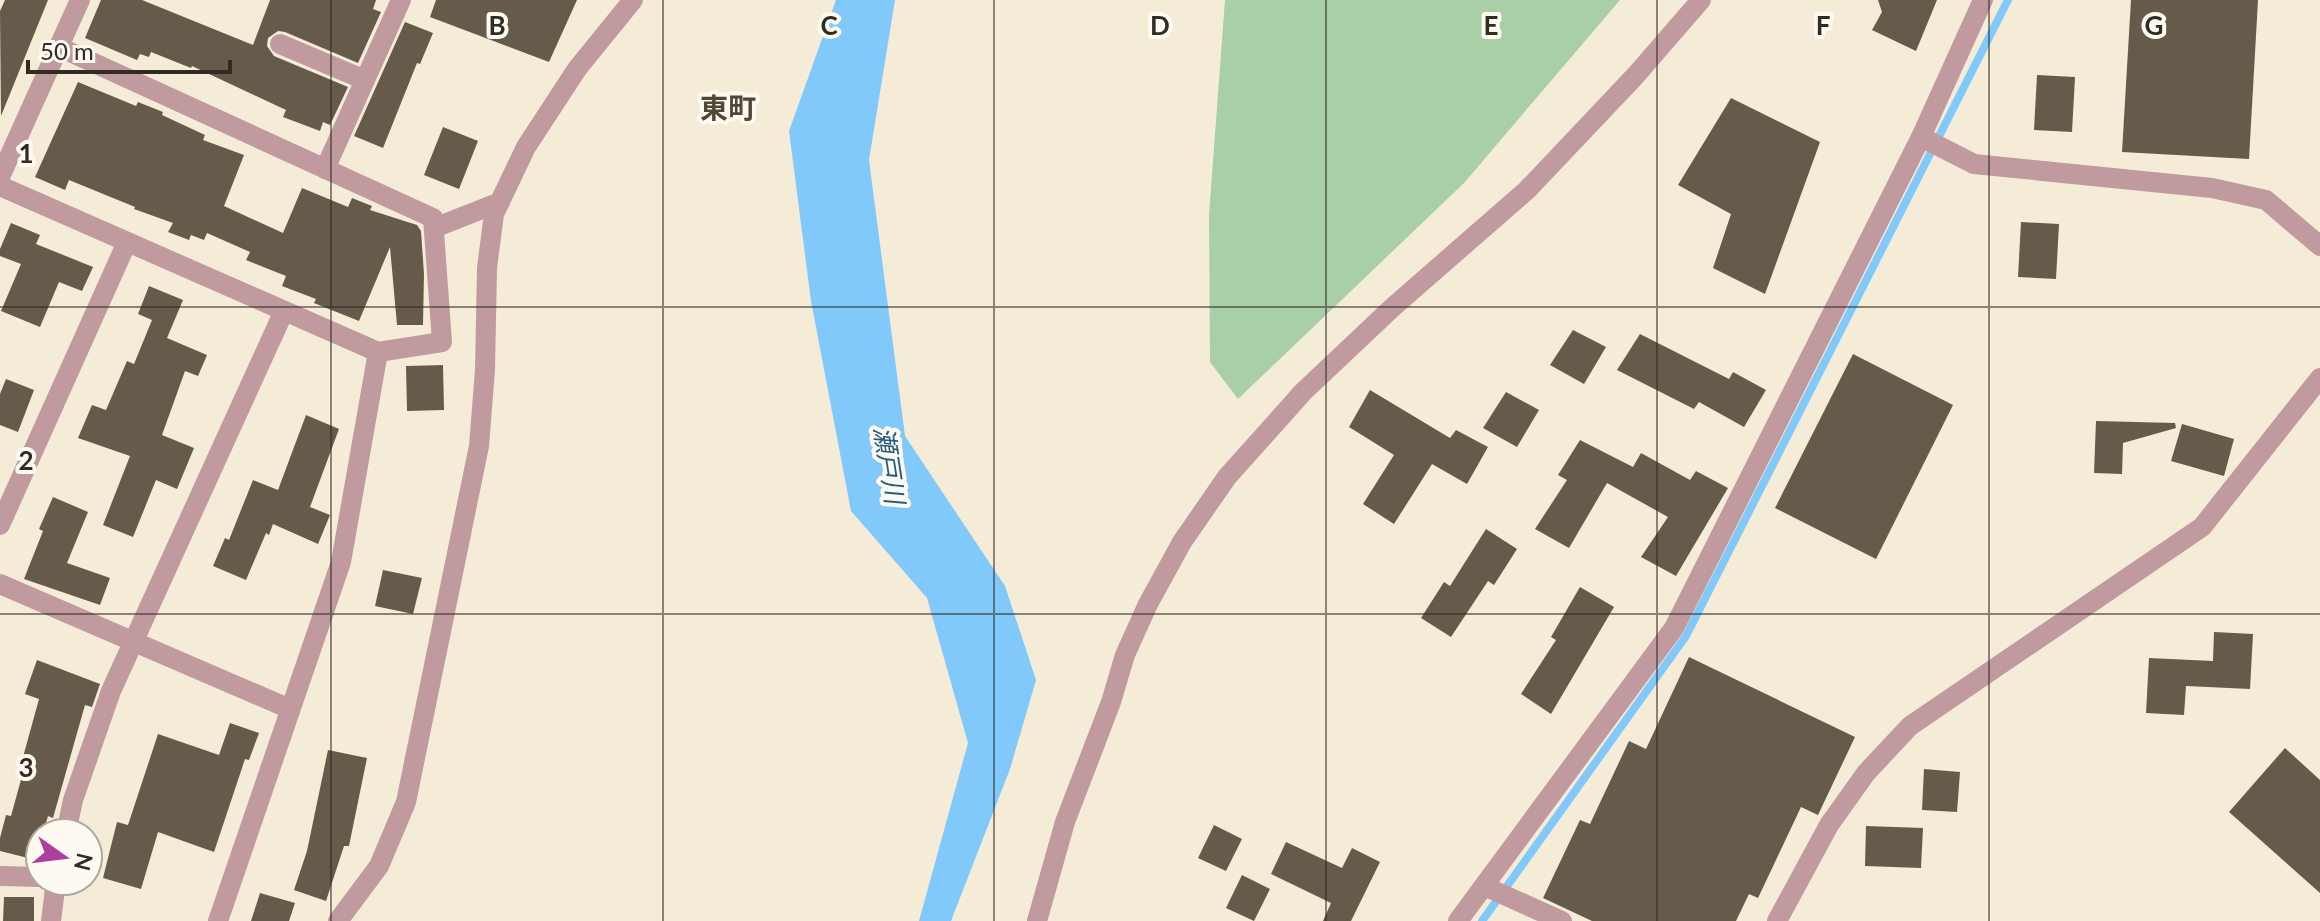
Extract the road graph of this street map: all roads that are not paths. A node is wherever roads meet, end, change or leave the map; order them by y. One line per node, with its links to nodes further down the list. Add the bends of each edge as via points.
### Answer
1 (80, 0): 7 (street)
2 (401, 0): 8 (street)
3 (633, 0): 13 (street, via 577,69 526,147)
4 (1701, 0): 32 (street, via 1527,190 1303,392 1227,477 1182,542 1125,655 1065,822)
5 (1983, 0): 9 (street)
6 (280, 44): 8 (street)
7 (59, 47): 10 (street); 11 (street)
8 (365, 80): 10 (street)
9 (1921, 137): 16 (street, via 1974,164 2212,188 2266,200); 27 (street, via 1674,628)
10 (325, 169): 14 (street, via 433,218)
11 (0, 177)
12 (0, 186): 15 (street)
13 (500, 202): 14 (street); 31 (street, via 487,268 479,446 406,802 379,866)
14 (434, 228): 18 (street, via 442,342)
15 (127, 242): 17 (street); 20 (street)
16 (2320, 246)
17 (284, 311): 18 (street); 22 (street)
18 (378, 352): 23 (street, via 341,562)
19 (2320, 378): 35 (street, via 2202,527 1910,726 1866,773 1829,825)
20 (0, 525)
21 (0, 584): 22 (street)
22 (134, 640): 23 (street); 24 (street, via 106,705)
23 (290, 709): 30 (street)
24 (69, 817)
25 (0, 876): 26 (street)
26 (24, 877)
27 (1484, 886): 33 (street); 34 (street)
28 (54, 897): 29 (street)
29 (51, 921)
30 (218, 921)
31 (338, 921)
32 (1037, 921)
33 (1458, 921)
34 (1562, 921)
35 (1777, 921)

